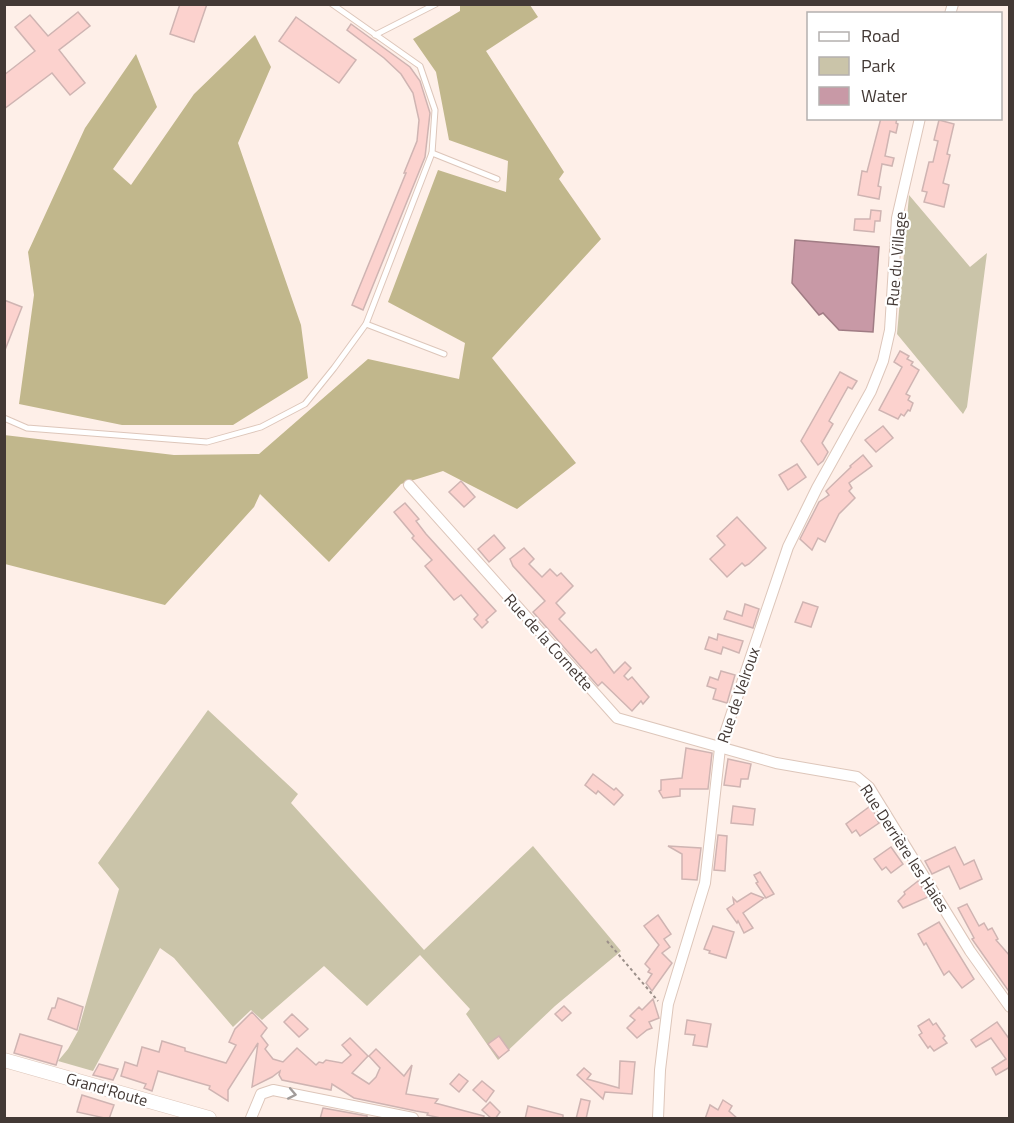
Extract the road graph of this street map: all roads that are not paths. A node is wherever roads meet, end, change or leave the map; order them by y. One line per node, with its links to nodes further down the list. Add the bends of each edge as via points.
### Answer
1 (332, 4): 3 (lane)
2 (436, 4): 3 (lane)
3 (375, 34): 5 (lane, via 420,66 435,110)
4 (920, 120): 8 (street, Rue du Village, via 897,218)
5 (432, 153): 6 (lane); 7 (lane)
6 (497, 179)
7 (366, 324): 9 (lane); 10 (lane, via 305,404 261,427 207,442 27,428)
8 (890, 330): 12 (street, Rue de Velroux, via 871,391 788,547)
9 (444, 354)
10 (4, 418)
11 (409, 485): 12 (street, Rue de la Cornette, via 617,718)
12 (720, 748): 13 (street, Rue Derrière les Haies, via 776,763 857,777 869,787 970,951); 18 (street, Rue de Velroux, via 705,883 667,1012)
13 (1010, 1007)
14 (4, 1060): 15 (main road, Grand'Route)
15 (209, 1119)
16 (251, 1119): 17 (street, one-way to 17, via 261,1094 273,1090)
17 (413, 1119)
18 (658, 1119)

